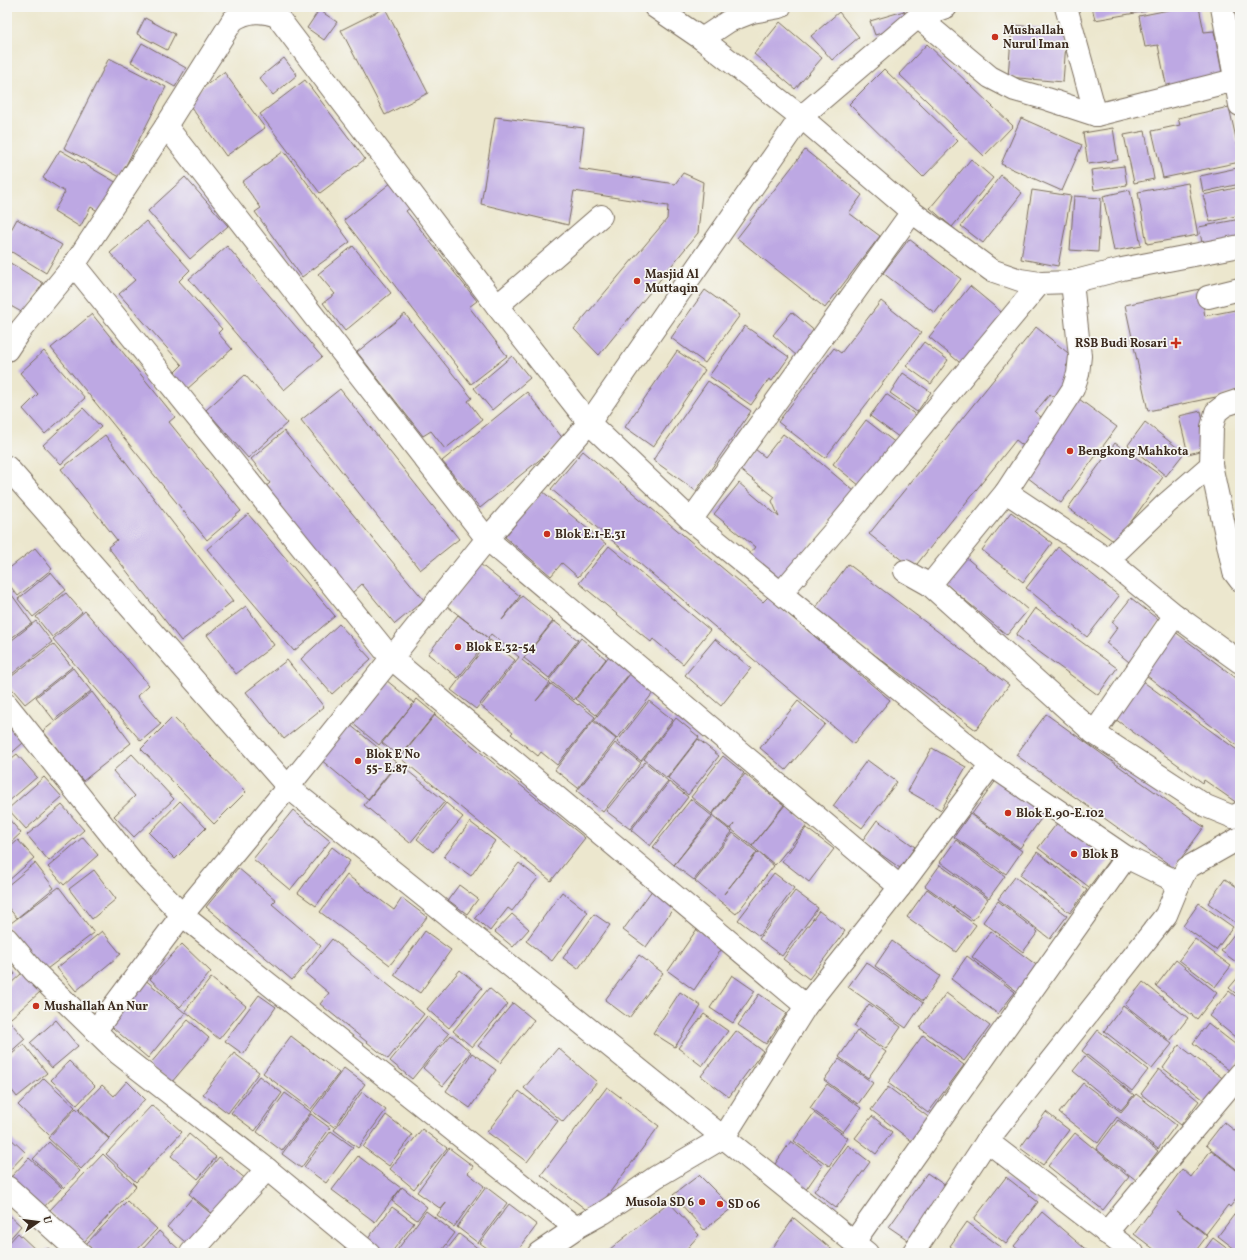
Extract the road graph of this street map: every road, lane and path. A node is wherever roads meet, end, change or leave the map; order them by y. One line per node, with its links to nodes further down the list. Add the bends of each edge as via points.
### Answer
1 (655, 7): 7 (street)
2 (780, 7): 7 (street, via 752,12 729,21)
3 (946, 7): 6 (street)
4 (1066, 7): 10 (street)
5 (1222, 7): 8 (street)
6 (918, 17): 10 (street, via 990,77 1015,90); 11 (street)
7 (702, 39): 11 (street)
8 (1235, 80): 9 (street); 10 (street)
9 (1240, 105)
10 (1096, 115)
11 (801, 117): 13 (street); 24 (street)
12 (166, 126): 16 (street); 21 (street, via 234,20 254,12 267,12 277,16); 29 (street)
13 (912, 212): 18 (street, via 991,270 1020,280); 28 (street)
14 (601, 216): 21 (street)
15 (1240, 246): 17 (street, via 1122,269)
16 (74, 265): 22 (street); 36 (street)
17 (1072, 282): 18 (street); 27 (street, via 1080,356 1074,389)
18 (1040, 283): 34 (street)
19 (1240, 289): 20 (street)
20 (1208, 297)
21 (498, 306): 24 (street)
22 (7, 350)
23 (1239, 400): 25 (street, via 1216,412 1212,427)
24 (589, 423): 28 (street); 29 (street)
25 (1211, 465): 30 (street); 32 (street, via 1234,572)
26 (7, 467): 41 (street)
27 (1006, 492): 30 (street); 33 (street)
28 (691, 520): 34 (street)
29 (487, 538): 36 (street); 46 (street)
30 (1108, 560): 35 (street)
31 (905, 570): 33 (street)
32 (1240, 580)
33 (930, 585): 39 (street)
34 (781, 593): 40 (street)
35 (1175, 615): 37 (street); 39 (street)
36 (391, 658): 41 (street); 49 (street)
37 (1240, 662)
38 (7, 705): 47 (street, via 135,865)
39 (1094, 733): 42 (street, via 1206,806 1233,817)
40 (992, 765): 44 (street); 46 (street)
41 (288, 787): 47 (street); 52 (street)
42 (1240, 813)
43 (1240, 838): 45 (street, via 1187,868)
44 (1126, 857): 45 (street, via 1167,877); 58 (street)
45 (1178, 886): 53 (street, via 1166,915)
46 (900, 888): 49 (street)
47 (182, 915): 50 (street); 56 (street)
48 (7, 939): 50 (street, via 34,971)
49 (806, 1006): 52 (street)
50 (95, 1031): 54 (street, via 118,1053)
51 (1240, 1074): 57 (street)
52 (724, 1137): 56 (street); 58 (street)
53 (987, 1141): 57 (street); 63 (street)
54 (267, 1169): 60 (street); 61 (street)
55 (7, 1187): 59 (street)
56 (576, 1228): 62 (street)
57 (1106, 1233): 64 (street)
58 (861, 1248)
59 (80, 1253)
60 (190, 1253)
61 (369, 1253)
62 (539, 1253)
63 (914, 1253)
64 (1133, 1253)

